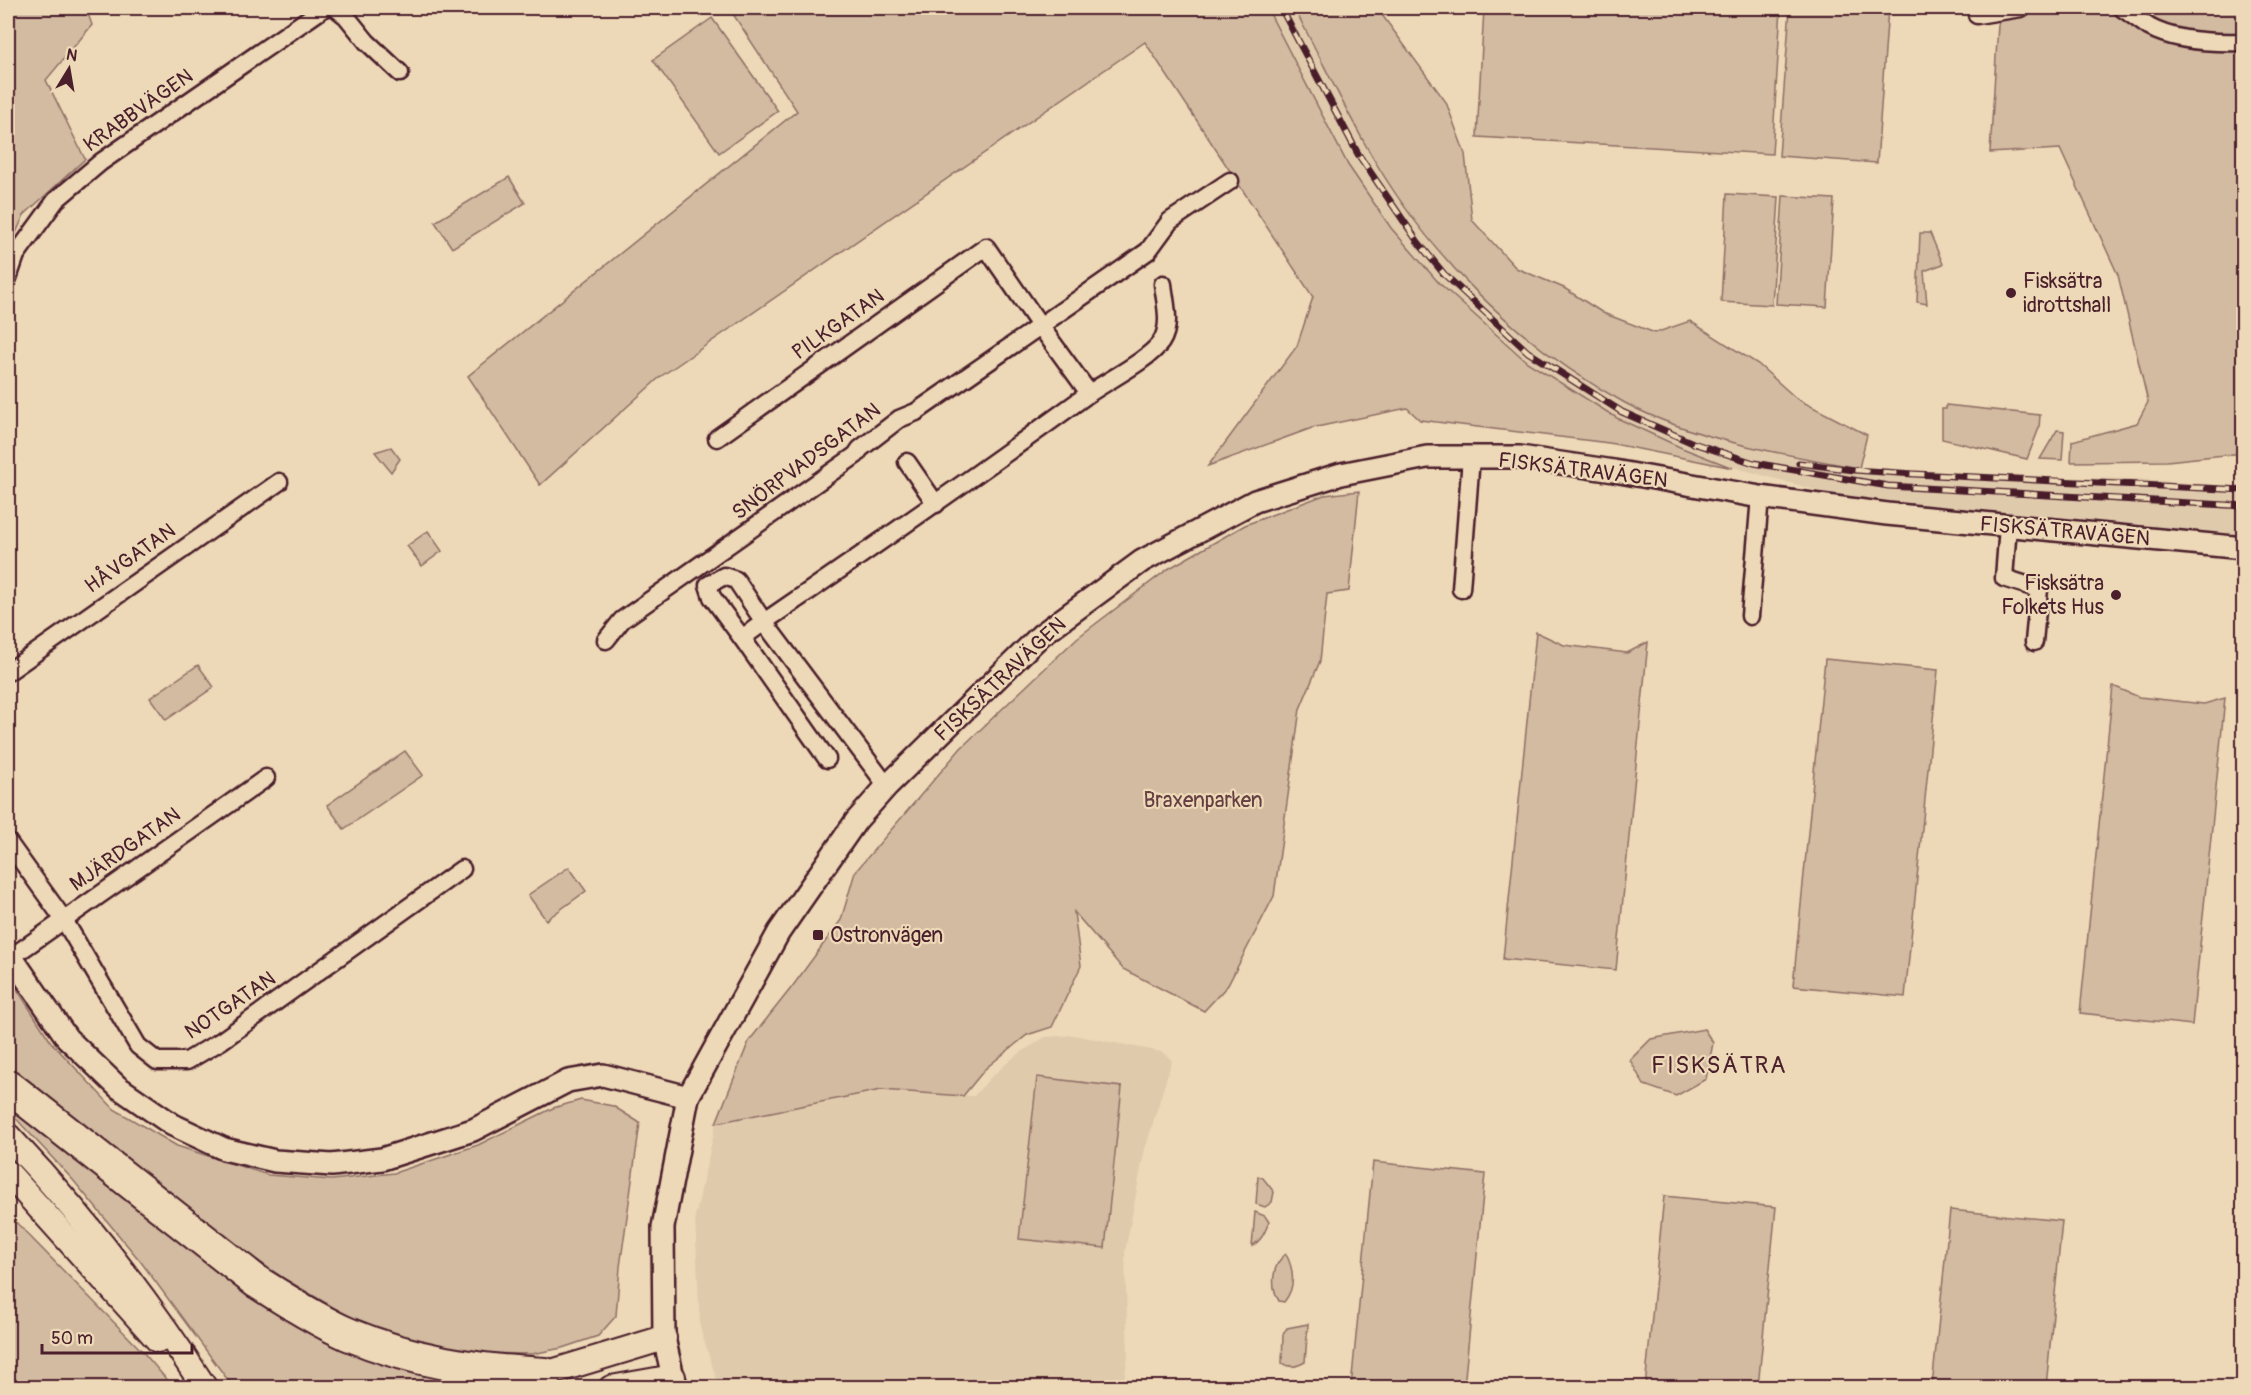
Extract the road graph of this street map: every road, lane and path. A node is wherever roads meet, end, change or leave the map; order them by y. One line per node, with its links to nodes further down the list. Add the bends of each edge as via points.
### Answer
1 (324, 8): 9 (street, KRABBVÄGEN, via 101,162 56,200 16,255)
2 (336, 8): 7 (street)
3 (2021, 8): 5 (street)
4 (2122, 8): 6 (street, via 2151,28 2171,34 2210,43)
5 (1977, 15)
6 (2244, 42)
7 (400, 73)
8 (1230, 181): 11 (street, SNÖRPVADSGATAN, via 1170,221 1148,251)
9 (8, 278)
10 (1163, 284): 12 (street, via 1168,326 1162,341 1152,352)
11 (1041, 327): 12 (street); 13 (street, PILKGATAN, via 986,247); 25 (street, SNÖRPVADSGATAN, via 916,412 899,419 856,455 621,621)
12 (1089, 393): 18 (street)
13 (717, 438)
14 (1470, 457): 17 (street, FISKSÄTRAVÄGEN, via 1520,457); 21 (street); 30 (street, FISKSÄTRAVÄGEN, via 1427,457 1341,474 1255,501 1142,561 1041,635)
15 (907, 462): 18 (street)
16 (279, 482): 27 (street, HÅVGATAN)
17 (1760, 497): 19 (street, FISKSÄTRAVÄGEN); 22 (street)
18 (936, 504): 23 (street)
19 (2008, 526): 20 (street, FISKSÄTRAVÄGEN); 26 (street, via 2004,578 2039,589)
20 (2244, 548)
21 (1461, 589)
22 (1750, 616)
23 (764, 622): 24 (street); 24 (street, via 736,580 724,576 708,585 711,597); 30 (street)
24 (742, 638): 28 (street)
25 (606, 640)
26 (2034, 642)
27 (8, 672)
28 (827, 759)
29 (266, 778): 33 (street, MJÄRDGATAN)
30 (887, 786): 36 (street, FISKSÄTRAVÄGEN, via 856,821 779,932)
31 (8, 842): 33 (street)
32 (462, 869): 33 (street, NOTGATAN, via 187,1061 157,1061 138,1046)
33 (64, 920): 34 (street, MJÄRDGATAN)
34 (9, 955): 36 (street, via 67,1038 118,1087 173,1125 224,1149 275,1161 332,1165 382,1159 472,1130 568,1081 603,1076)
35 (8, 1086): 40 (highway, via 257,1282 347,1334 445,1364)
36 (688, 1097): 39 (street, FISKSÄTRAVÄGEN, via 663,1227)
37 (8, 1136): 43 (main road, via 100,1239)
38 (8, 1173): 42 (main road)
39 (664, 1338): 40 (main road); 41 (street, FISKSÄTRAVÄGEN)
40 (545, 1374): 44 (main road)
41 (676, 1382): 45 (main road)
42 (199, 1388)
43 (206, 1388)
44 (486, 1388)
45 (611, 1388)

